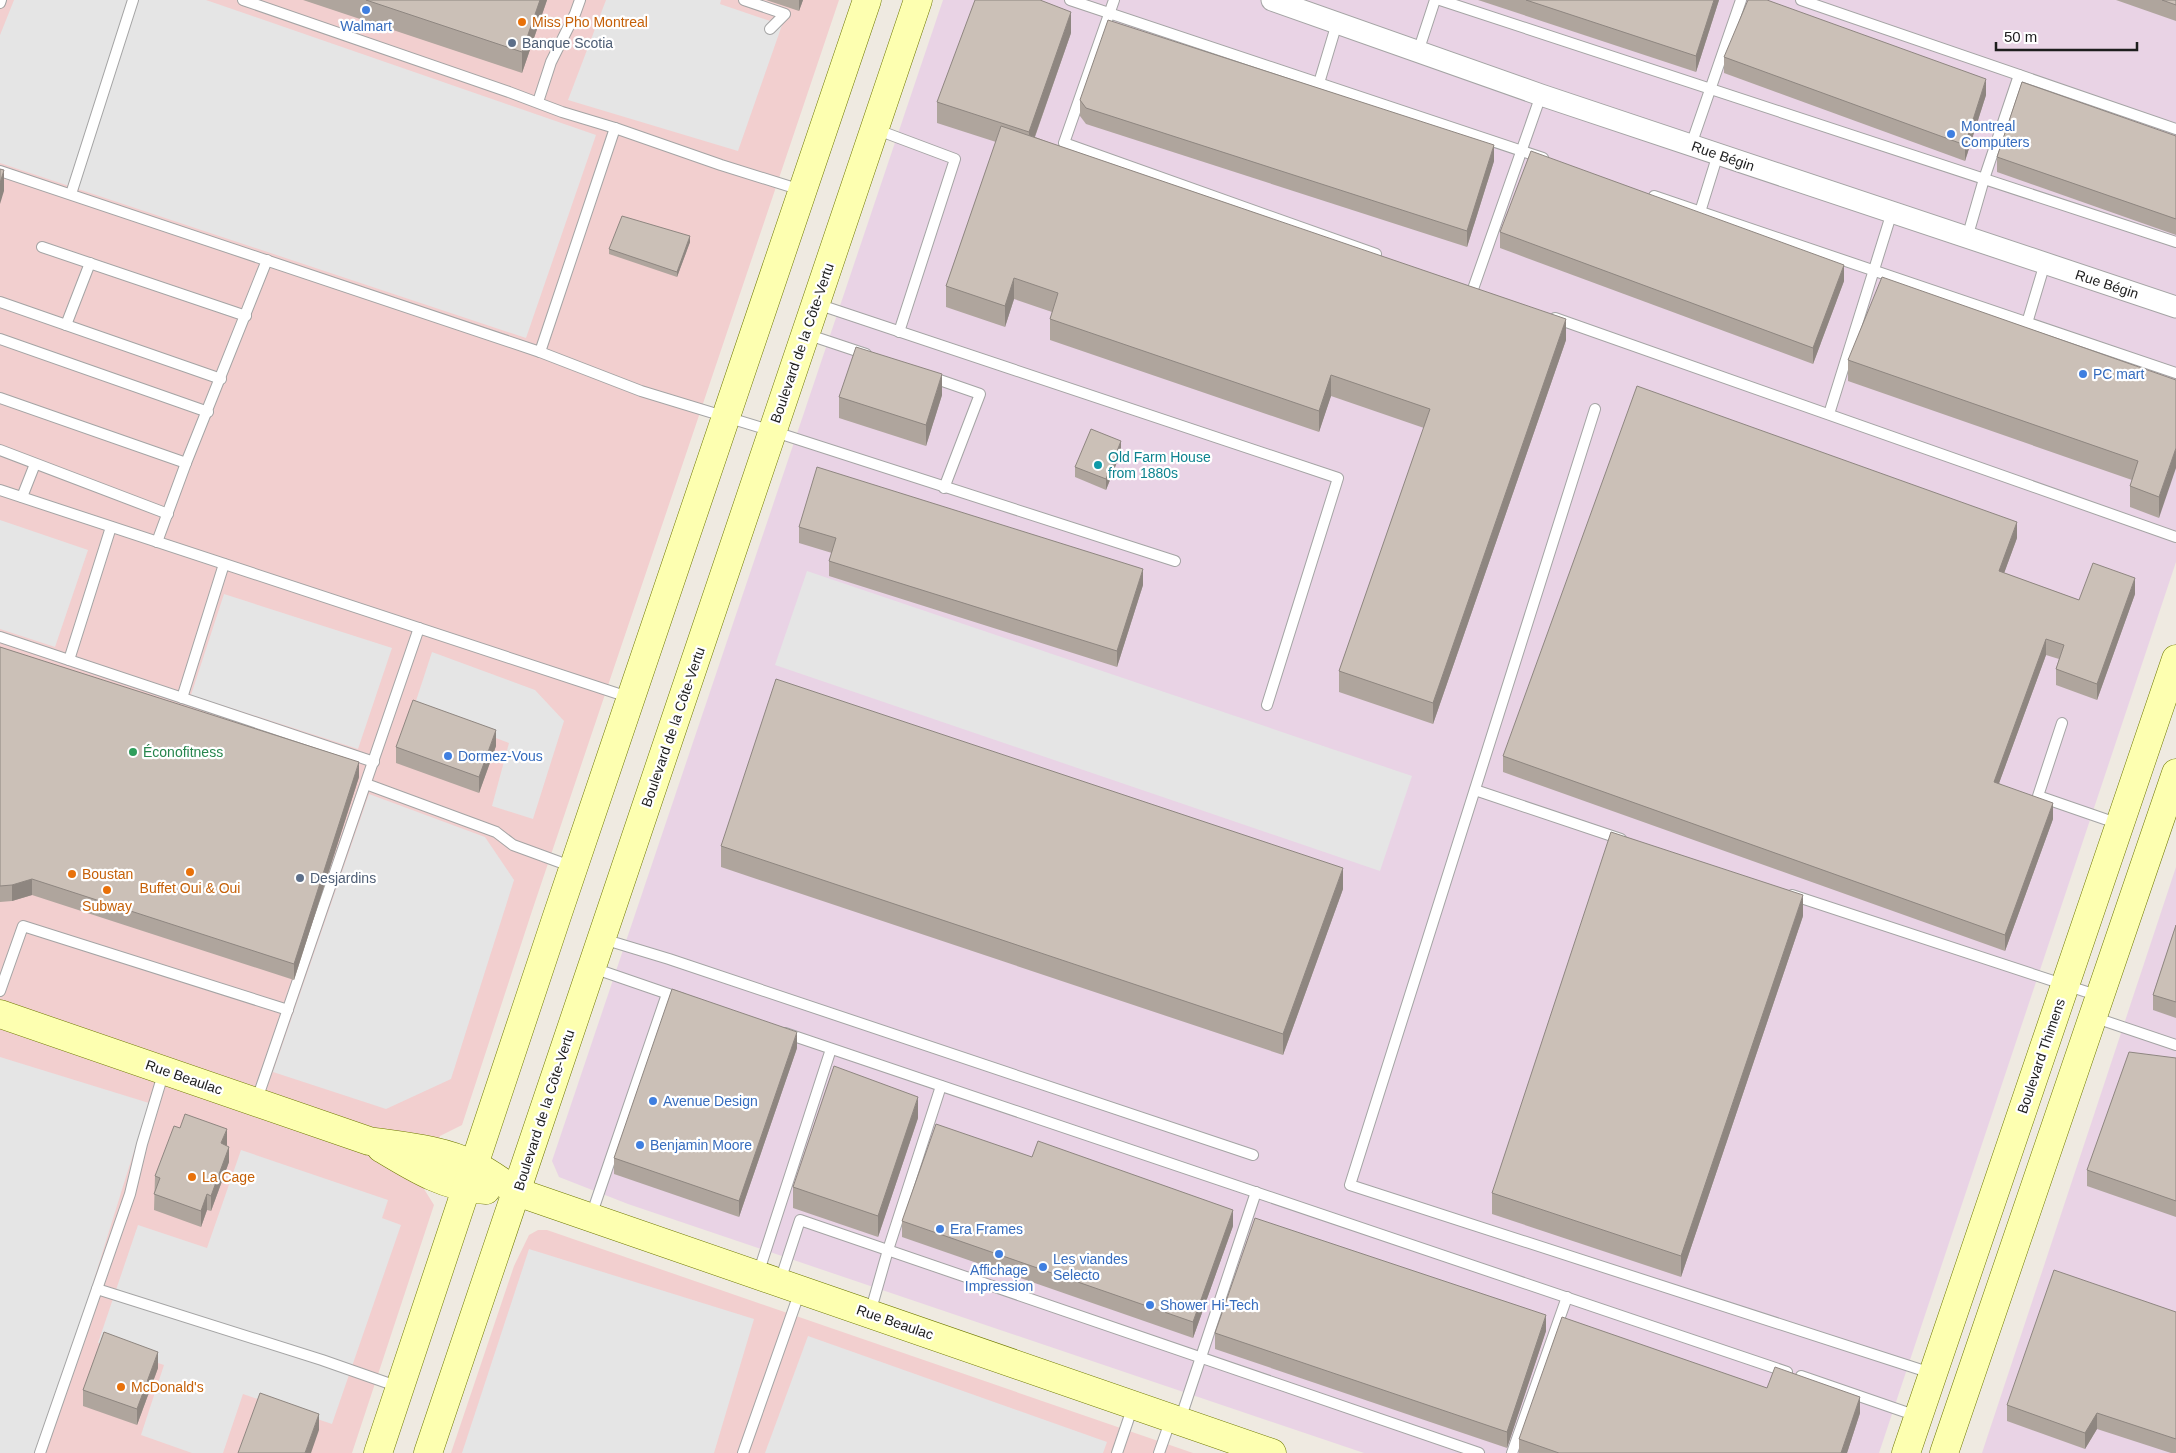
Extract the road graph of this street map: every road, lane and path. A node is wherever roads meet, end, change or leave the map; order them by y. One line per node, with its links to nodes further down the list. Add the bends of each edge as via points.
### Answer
1 (133, 0): 34 (lane)
2 (243, 0): 22 (lane)
3 (580, 0): 22 (lane, via 551,62)
4 (744, 0): 16 (lane, via 785,14)
5 (867, 0): 32 (main road)
6 (918, 0): 24 (main road, Boulevard de la Côte-Vertu)
7 (1070, 0): 14 (lane)
8 (1114, 0): 14 (lane)
9 (1272, 0): 15 (street, Rue Bégin)
10 (1435, 0): 17 (lane)
11 (1440, 0): 20 (lane)
12 (1741, 0): 20 (lane)
13 (1800, 0): 18 (lane)
14 (1110, 12): 19 (lane); 40 (lane, via 1064,143)
15 (1337, 23): 17 (street, Rue Bégin); 19 (lane)
16 (770, 28)
17 (1418, 52): 21 (street, Rue Bégin)
18 (2019, 75): 25 (lane); 31 (lane)
19 (1319, 83): 27 (lane)
20 (1709, 89): 26 (lane); 31 (lane)
21 (1541, 95): 26 (street, Rue Bégin); 27 (lane)
22 (538, 102): 23 (lane)
23 (615, 128): 32 (lane); 56 (lane)
24 (874, 129): 47 (main road, Boulevard de la Côte-Vertu); 53 (lane, via 955,159)
25 (2176, 129)
26 (1690, 145): 28 (street, Rue Bégin)
27 (1521, 151): 29 (lane); 45 (lane)
28 (1718, 154): 35 (lane); 36 (street, Rue Bégin)
29 (1549, 161)
30 (0, 171): 34 (lane)
31 (1984, 179): 37 (lane); 38 (lane)
32 (802, 190): 65 (main road)
33 (1644, 192): 35 (lane)
34 (71, 194): 41 (lane)
35 (1700, 212): 44 (lane)
36 (1892, 212): 37 (street, Rue Bégin); 44 (lane)
37 (1967, 238): 43 (street, Rue Bégin)
38 (2176, 242)
39 (42, 247): 42 (lane)
40 (1389, 259)
41 (267, 260): 50 (lane); 56 (lane)
42 (90, 263): 50 (lane); 52 (lane)
43 (2045, 263): 48 (street, Rue Bégin); 51 (lane)
44 (1875, 271): 51 (lane); 64 (lane)
45 (1473, 289)
46 (0, 302): 52 (lane)
47 (816, 304): 53 (lane); 54 (main road, Boulevard de la Côte-Vertu)
48 (2176, 307)
49 (1548, 315): 64 (lane)
50 (246, 316): 60 (lane)
51 (2027, 323): 58 (lane)
52 (66, 325): 60 (lane)
53 (899, 332): 85 (lane, via 1338,478)
54 (805, 333): 57 (lane); 66 (main road, Boulevard de la Côte-Vertu)
55 (0, 339): 63 (lane)
56 (540, 352): 65 (lane, via 641,391)
57 (878, 358)
58 (2176, 373)
59 (924, 374): 70 (lane, via 980,394)
60 (221, 379): 63 (lane)
61 (0, 398): 68 (lane)
62 (1595, 409): 90 (lane)
63 (208, 412): 68 (lane)
64 (1829, 414): 75 (lane)
65 (725, 417): 66 (lane); 84 (main road)
66 (772, 431): 70 (lane); 96 (main road, Boulevard de la Côte-Vertu)
67 (0, 450): 69 (lane)
68 (186, 463): 73 (lane)
69 (35, 464): 72 (lane); 73 (lane)
70 (944, 488): 77 (lane)
71 (0, 490): 72 (lane)
72 (22, 497): 74 (lane)
73 (168, 514): 76 (lane)
74 (111, 527): 76 (lane); 82 (lane)
75 (2176, 537)
76 (157, 542): 78 (lane)
77 (1175, 562)
78 (224, 564): 79 (lane); 83 (lane)
79 (420, 628): 84 (lane); 87 (lane)
80 (0, 637): 82 (lane)
81 (2176, 659): 91 (main road, Boulevard Thimens)
82 (69, 660): 83 (lane)
83 (182, 698): 87 (lane)
84 (632, 698): 94 (main road)
85 (1267, 705)
86 (2062, 723): 91 (lane, via 2038,796)
87 (374, 762): 89 (lane)
88 (2176, 773): 92 (main road)
89 (366, 784): 94 (lane, via 496,832 513,845); 103 (lane)
90 (1475, 790): 93 (lane); 122 (lane, via 1350,1185)
91 (2120, 824): 92 (main road); 98 (main road, Boulevard Thimens)
92 (2154, 836): 102 (main road)
93 (1634, 843)
94 (574, 867): 112 (main road)
95 (1784, 893): 98 (lane)
96 (602, 939): 97 (main road, Boulevard de la Côte-Vertu); 111 (lane)
97 (592, 968): 100 (lane); 113 (main road, Boulevard de la Côte-Vertu)
98 (2065, 986): 102 (lane); 122 (main road, Boulevard Thimens)
99 (0, 990): 103 (lane, via 23,926)
100 (668, 994): 101 (lane); 115 (lane)
101 (695, 1003)
102 (2096, 1007): 106 (lane); 137 (main road)
103 (288, 1010): 110 (lane)
104 (0, 1014): 108 (main road, Rue Beaulac)
105 (776, 1030): 107 (lane)
106 (2176, 1045)
107 (831, 1049): 109 (lane); 117 (lane)
108 (164, 1070): 110 (main road, Rue Beaulac); 118 (lane, via 130,1194)
109 (941, 1086): 114 (lane); 116 (lane)
110 (256, 1102): 112 (main road, Rue Beaulac, via 368,1141 414,1147)
111 (1254, 1155)
112 (470, 1177): 113 (main road, Rue Beaulac); 123 (main road)
113 (517, 1192): 115 (main road, Rue Beaulac); 129 (main road, Boulevard de la Côte-Vertu)
114 (1256, 1192): 119 (lane); 121 (lane)
115 (591, 1217): 117 (main road, Rue Beaulac)
116 (888, 1250): 117 (lane, via 800,1220); 120 (lane); 121 (lane)
117 (779, 1282): 120 (main road, Rue Beaulac); 130 (lane)
118 (97, 1289): 123 (lane); 127 (lane)
119 (1567, 1297): 125 (lane); 135 (lane)
120 (869, 1314): 124 (main road, Rue Beaulac)
121 (1200, 1358): 126 (lane); 134 (lane)
122 (1933, 1374): 125 (main road, Boulevard Thimens)
123 (400, 1388): 128 (main road)
124 (1134, 1405): 126 (main road, Rue Beaulac); 131 (lane)
125 (1918, 1416): 136 (main road, Boulevard Thimens)
126 (1176, 1420): 132 (lane); 133 (main road, Rue Beaulac)
127 (40, 1453)
128 (378, 1453)
129 (428, 1453)
130 (743, 1453)
131 (1117, 1453)
132 (1159, 1453)
133 (1272, 1453)
134 (1479, 1453)
135 (1512, 1453)
136 (1906, 1453)
137 (1944, 1453)

